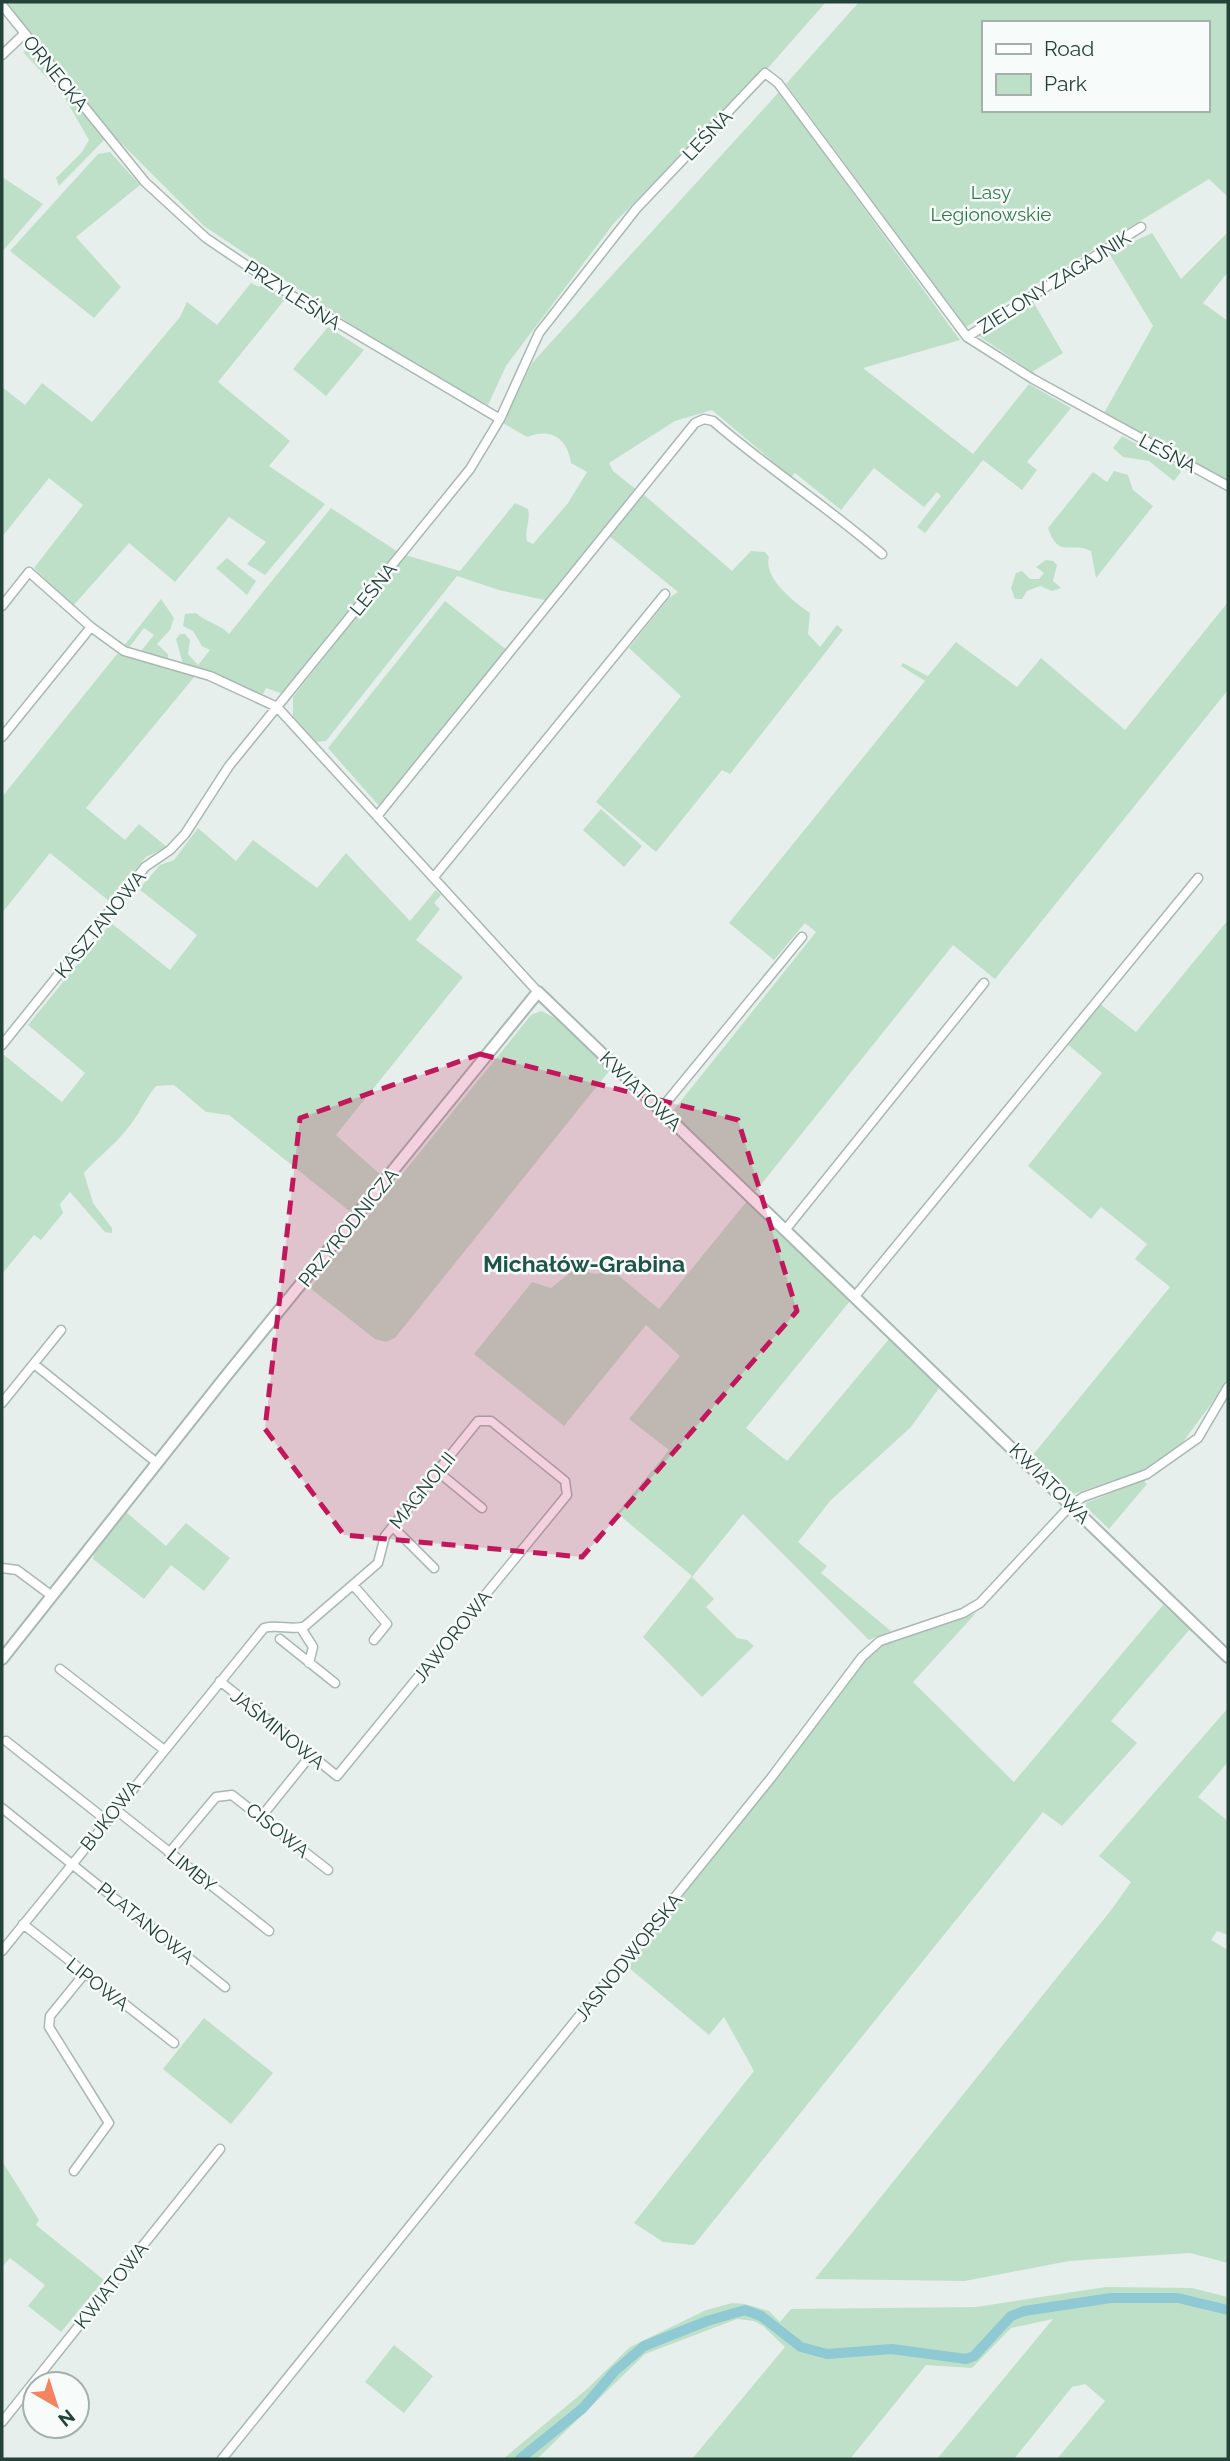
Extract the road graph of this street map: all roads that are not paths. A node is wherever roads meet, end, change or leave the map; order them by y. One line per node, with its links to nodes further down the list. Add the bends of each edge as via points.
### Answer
1 (2, 5): 2 (street, ORNECKA)
2 (24, 34): 3 (street); 4 (street, ORNECKA)
3 (2, 55)
4 (110, 140): 7 (street, PRZYLEŚNA, via 145,182 206,238 289,294)
5 (1141, 227): 6 (street, ZIELONY ZAGAJNIK)
6 (967, 337): 7 (street, LEŚNA, via 778,83 765,73 636,209 540,333); 8 (street, LEŚNA, via 1033,379)
7 (500, 419): 13 (street, LEŚNA, via 462,479)
8 (1228, 486)
9 (882, 554): 15 (street, via 713,421 695,423)
10 (665, 594): 16 (street)
11 (2, 606): 12 (street, KWIATOWA, via 29,572)
12 (91, 627): 13 (street, KWIATOWA, via 129,654 210,676); 14 (street)
13 (277, 708): 15 (street, KWIATOWA); 21 (street, KASZTANOWA, via 229,766 185,834 145,867)
14 (2, 737)
15 (378, 815): 16 (street, KWIATOWA)
16 (434, 877): 20 (street, KWIATOWA)
17 (1198, 878): 24 (street)
18 (802, 937): 22 (street)
19 (985, 983): 23 (street)
20 (538, 992): 22 (street, KWIATOWA); 29 (street, PRZYRODNICZA)
21 (2, 1045)
22 (660, 1110): 23 (street, KWIATOWA)
23 (786, 1229): 24 (street, KWIATOWA)
24 (856, 1295): 32 (street, KWIATOWA)
25 (61, 1330): 26 (street)
26 (34, 1364): 28 (street); 29 (street)
27 (1228, 1387): 32 (street, via 1198,1438 1147,1474)
28 (2, 1403)
29 (157, 1463): 38 (street, PRZYRODNICZA)
30 (437, 1471): 31 (street, MAGNOLII, via 478,1421 485,1419 565,1481); 33 (street); 34 (street, MAGNOLII)
31 (567, 1496): 51 (street, JAWOROWA)
32 (1071, 1504): 42 (street, KWIATOWA); 68 (street, JASNODWORSKA, via 979,1603 951,1618 880,1641 862,1657 745,1810)
33 (482, 1508)
34 (393, 1527): 36 (street); 37 (street, MAGNOLII, via 384,1539 378,1563)
35 (2, 1568): 38 (street, via 17,1570)
36 (434, 1568)
37 (353, 1585): 39 (street, MAGNOLII); 41 (street, via 387,1624)
38 (52, 1596): 43 (street, PRZYRODNICZA)
39 (301, 1628): 44 (street, via 313,1647); 46 (street, via 264,1628)
40 (280, 1639): 44 (street)
41 (374, 1640)
42 (1228, 1657)
43 (2, 1659)
44 (309, 1662): 47 (street)
45 (60, 1670): 49 (street)
46 (220, 1681): 49 (street, BUKOWA); 50 (street, JAŚMINOWA)
47 (335, 1683)
48 (6, 1741): 55 (street)
49 (163, 1749): 53 (street, BUKOWA)
50 (311, 1755): 51 (street, JAŚMINOWA); 54 (street)
51 (337, 1776)
52 (2, 1808): 57 (street, PLATANOWA)
53 (115, 1809): 55 (street, BUKOWA); 56 (street, LIMBY)
54 (261, 1816): 56 (street, CISOWA, via 239,1798 223,1794 208,1804); 58 (street, CISOWA)
55 (106, 1820): 57 (street, BUKOWA)
56 (169, 1853): 60 (street, LIMBY)
57 (72, 1863): 59 (street, BUKOWA); 63 (street, PLATANOWA)
58 (328, 1870)
59 (23, 1924): 61 (street, BUKOWA); 62 (street, LIPOWA)
60 (269, 1931)
61 (2, 1951)
62 (85, 1973): 64 (street, LIPOWA); 66 (street, via 50,2016 49,2027 109,2123)
63 (225, 1987)
64 (174, 2043)
65 (220, 2148): 67 (street, KWIATOWA)
66 (74, 2171)
67 (2, 2422)
68 (222, 2459)

